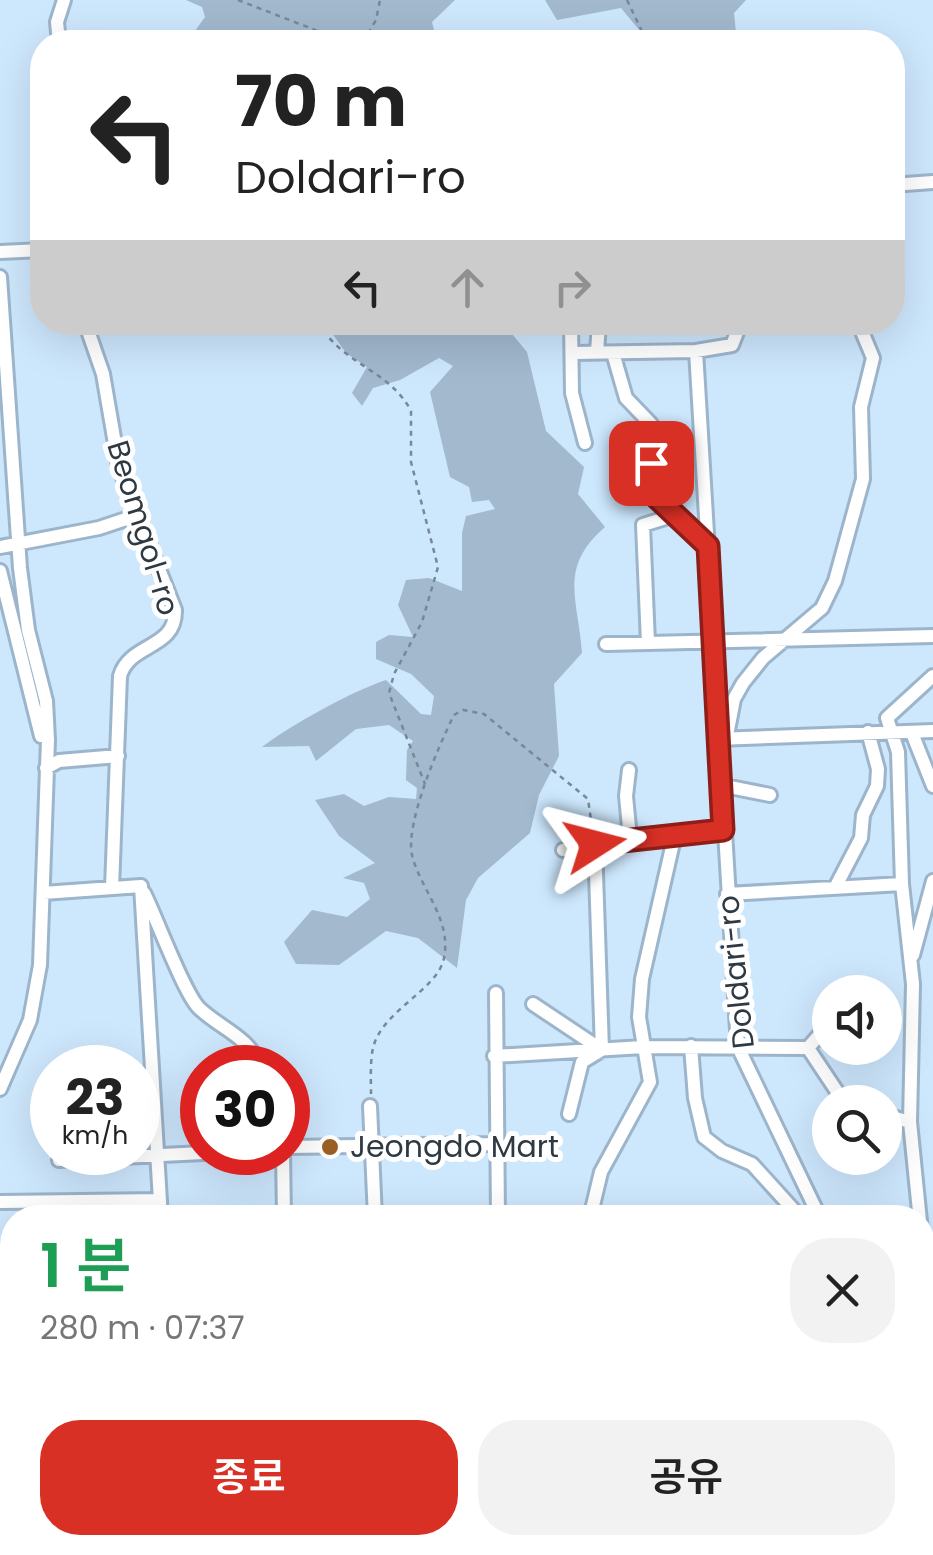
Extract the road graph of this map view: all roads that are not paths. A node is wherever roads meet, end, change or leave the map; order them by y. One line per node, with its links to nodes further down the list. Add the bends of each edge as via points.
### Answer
1 (64, 0): 2 (street)
2 (58, 30)
3 (933, 182): 4 (street)
4 (905, 184)
5 (30, 251): 6 (street)
6 (0, 252)
7 (0, 276): 20 (street)
8 (90, 335): 18 (street, Beomgol-ro, via 119,468)
9 (571, 335): 14 (street)
10 (598, 335): 15 (street)
11 (736, 335): 13 (street, via 732,345)
12 (864, 335): 25 (street, via 874,358 860,407 859,501 822,608)
13 (696, 351): 16 (street); 21 (street, Doldari-ro)
14 (572, 353): 15 (street); 17 (street, via 572,392)
15 (597, 353): 16 (street)
16 (613, 353): 19 (street, via 626,398 651,424 654,453 645,482)
17 (585, 442)
18 (138, 515): 20 (street); 35 (street, Beomgol-ro, via 176,621 168,636 123,665)
19 (672, 516): 21 (street); 27 (street, via 643,525)
20 (18, 544): 22 (street); 36 (street, via 28,630 46,701)
21 (708, 546): 26 (street, Doldari-ro)
22 (0, 547)
23 (0, 571): 36 (street)
24 (933, 636): 25 (street)
25 (783, 640): 26 (street); 34 (street, via 743,683 728,730)
26 (714, 641): 27 (street); 34 (street, Doldari-ro)
27 (648, 643): 28 (street)
28 (606, 644)
29 (933, 676): 32 (street, via 888,718)
30 (933, 731): 33 (street)
31 (868, 732): 32 (street); 34 (street); 49 (street, via 877,786)
32 (892, 733): 33 (street); 47 (street)
33 (912, 733): 39 (street)
34 (716, 736): 38 (street, Doldari-ro)
35 (118, 756): 36 (street); 50 (street, Beomgol-ro)
36 (46, 768): 51 (street)
37 (629, 770): 43 (street)
38 (720, 785): 40 (street); 41 (street, Doldari-ro)
39 (933, 786)
40 (770, 795)
41 (723, 830): 42 (street); 52 (street, Doldari-ro)
42 (675, 834): 43 (street); 61 (street, via 642,978)
43 (630, 838): 44 (street)
44 (595, 844): 45 (street); 64 (street)
45 (563, 850)
46 (933, 880): 53 (street)
47 (902, 884): 49 (street); 54 (street)
48 (141, 886): 50 (street); 58 (street); 59 (street, via 197,1007)
49 (836, 886): 52 (street)
50 (112, 888): 51 (street)
51 (43, 893): 67 (street, via 30,1020)
52 (727, 894): 62 (street, Doldari-ro)
53 (926, 927): 54 (street)
54 (912, 961): 71 (street)
55 (496, 993): 65 (street)
56 (533, 1004): 64 (street)
57 (812, 1043): 63 (street)
58 (151, 1045)
59 (249, 1045)
60 (691, 1046): 61 (street); 62 (street); 84 (street, via 704,1136 752,1164)
61 (643, 1047): 64 (street); 83 (street, via 650,1082 601,1172)
62 (738, 1047): 63 (street); 85 (street, Doldari-ro)
63 (808, 1048): 66 (street)
64 (602, 1050): 65 (street); 69 (street, via 582,1062)
65 (494, 1056): 72 (street)
66 (833, 1085)
67 (0, 1089)
68 (370, 1106): 73 (street)
69 (569, 1114)
70 (902, 1120): 71 (street)
71 (910, 1122): 86 (street)
72 (495, 1144): 73 (street); 82 (street)
73 (372, 1148): 74 (street); 81 (street)
74 (310, 1149)
75 (159, 1175): 77 (street)
76 (285, 1175): 80 (street)
77 (160, 1200): 78 (street); 79 (street)
78 (0, 1202)
79 (160, 1205)
80 (284, 1205)
81 (374, 1205)
82 (497, 1205)
83 (593, 1205)
84 (789, 1205)
85 (814, 1205)
86 (919, 1205)

